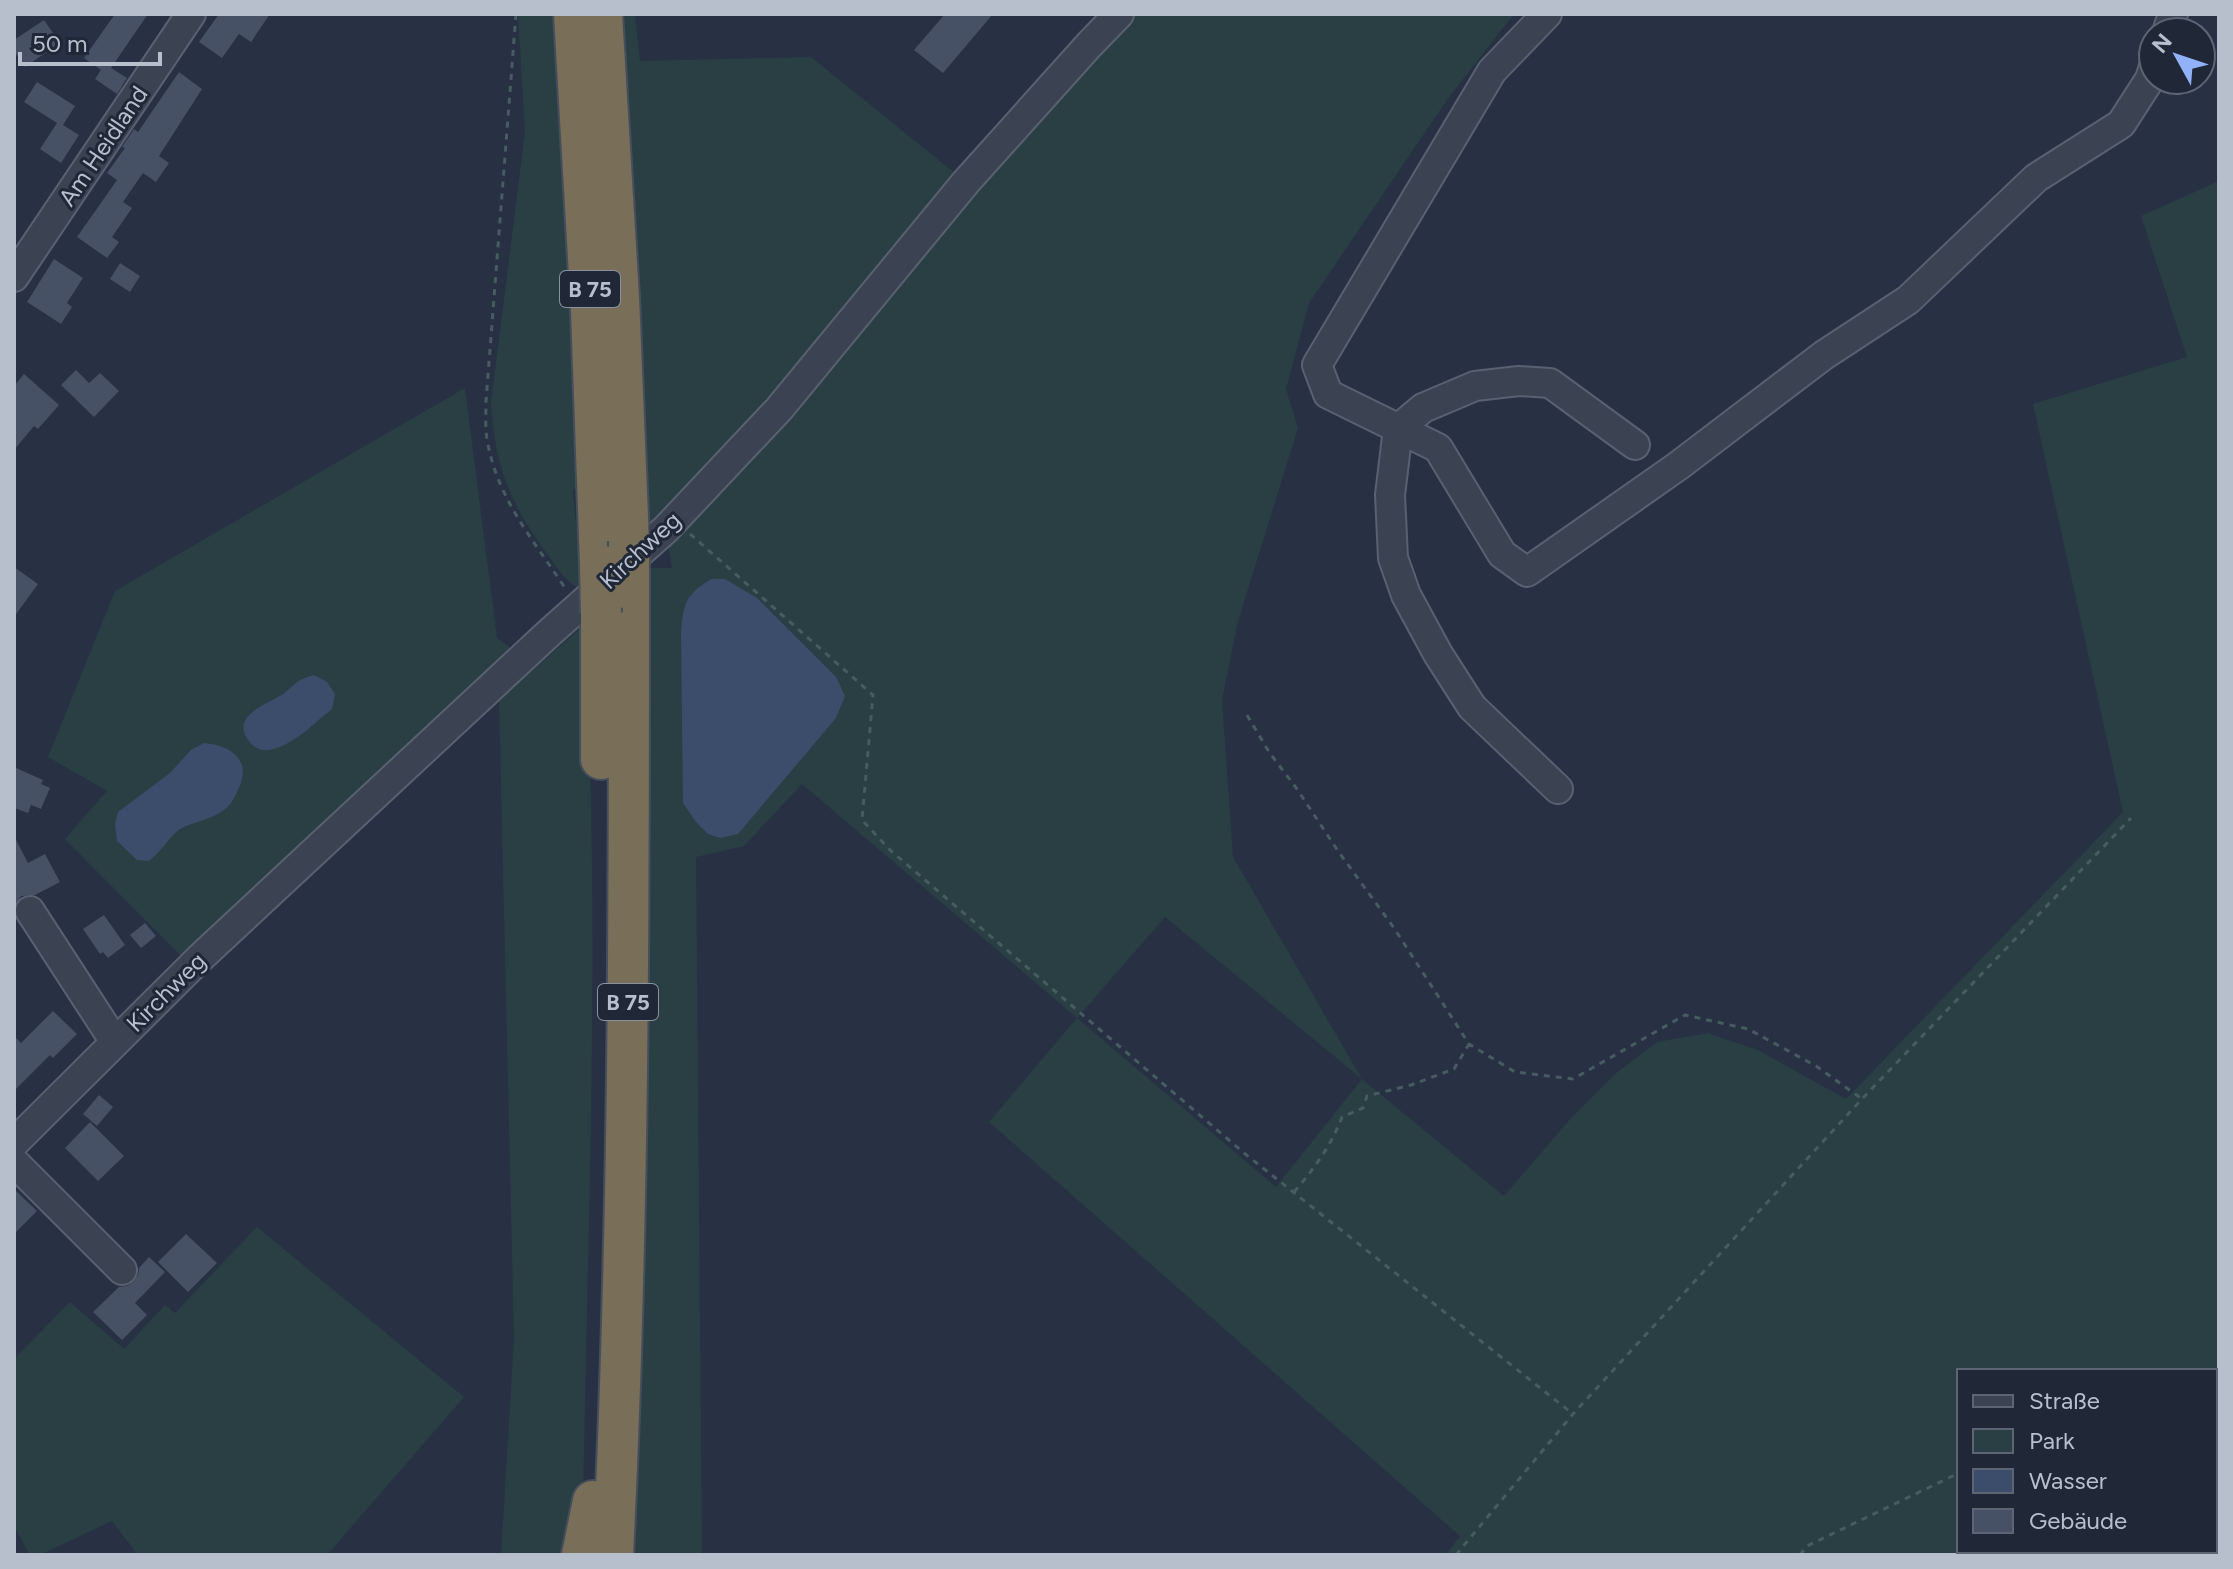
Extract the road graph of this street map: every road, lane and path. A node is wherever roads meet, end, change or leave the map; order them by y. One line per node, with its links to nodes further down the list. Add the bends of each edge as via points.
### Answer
1 (191, 14): 8 (street, Am Heidland)
2 (516, 14): 12 (path, via 487,437 513,513)
3 (574, 14): 12 (highway, B 75)
4 (602, 14): 12 (highway, B 75, via 619,297)
5 (1119, 14): 11 (street, Kirchweg, via 966,182 779,409)
6 (1547, 14): 9 (street, via 1492,71 1317,365 1328,394)
7 (2139, 96): 9 (street, via 2121,124 2036,178 1908,300 1824,355 1527,572 1502,554 1438,448)
8 (14, 277)
9 (1398, 429): 10 (street, via 1423,408 1475,386 1550,383); 14 (street, via 1390,495 1393,558 1406,595 1472,707)
10 (1635, 445)
11 (674, 520): 12 (street, Kirchweg); 22 (path, via 873,695 862,820 890,850)
12 (607, 583): 17 (street, Kirchweg); 25 (highway, B 75, via 628,1044); 27 (highway, B 75)
13 (1247, 715): 18 (path)
14 (1558, 789)
15 (2131, 818): 19 (path)
16 (30, 911): 17 (street, Kirchweg)
17 (115, 1042): 20 (street, Kirchweg)
18 (1469, 1044): 19 (path, via 1515,1072 1573,1079 1685,1015 1748,1029 1816,1066); 22 (path, via 1454,1069 1367,1096 1363,1108 1342,1117 1314,1169)
19 (1862, 1099): 24 (path)
20 (14, 1143)
21 (14, 1162): 23 (street)
22 (1294, 1192): 24 (path)
23 (122, 1270)
24 (1573, 1414): 32 (path)
25 (620, 1416): 30 (highway, B 75); 31 (highway)
26 (1957, 1474): 33 (path, via 1807,1546)
27 (593, 1501): 28 (highway); 29 (highway, B 75)
28 (582, 1555)
29 (592, 1555)
30 (613, 1555)
31 (624, 1555)
32 (1456, 1555)
33 (1800, 1555)

